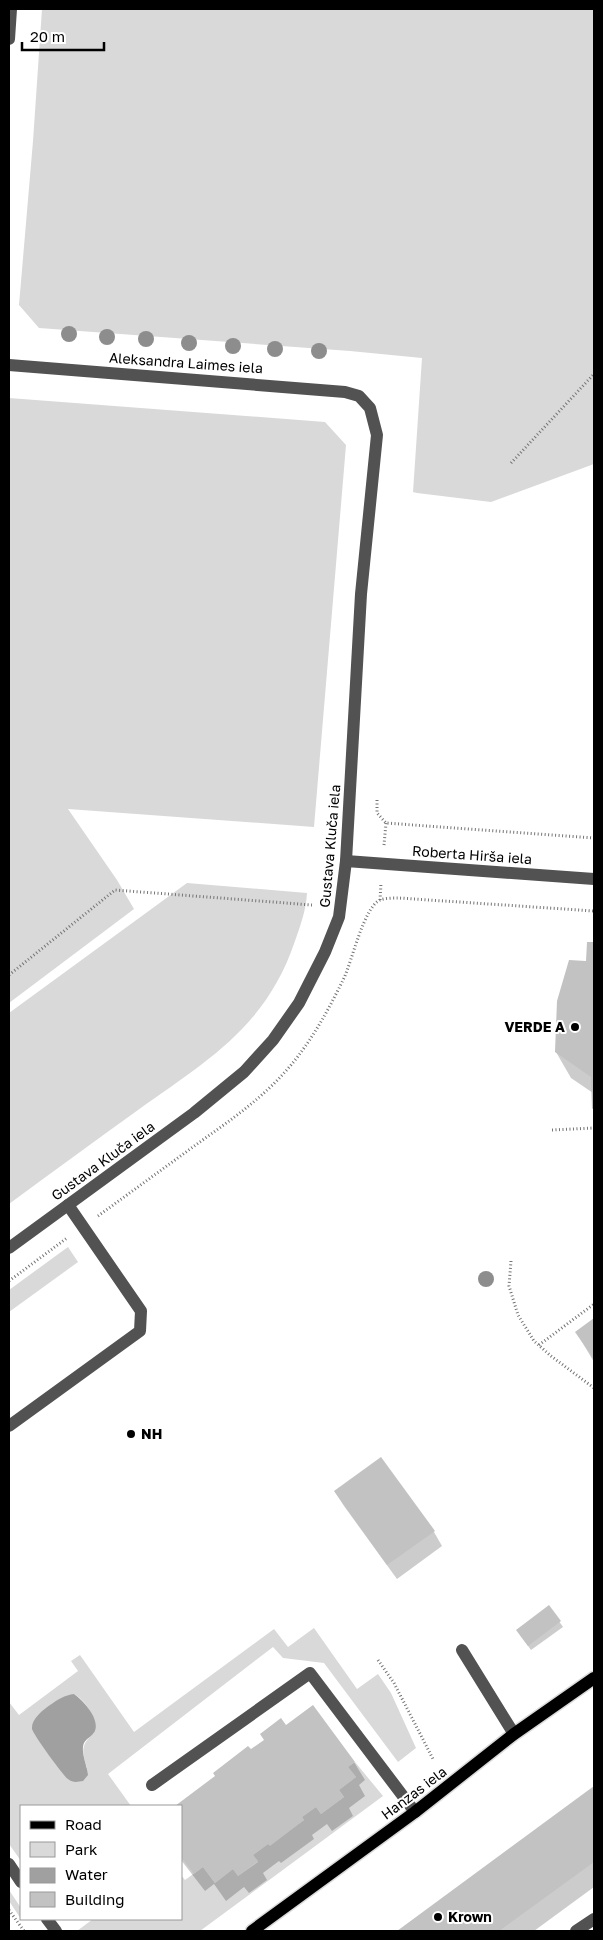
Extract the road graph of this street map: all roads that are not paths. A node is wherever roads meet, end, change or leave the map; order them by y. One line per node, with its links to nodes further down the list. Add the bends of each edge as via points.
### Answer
1 (11, 9): 2 (street)
2 (9, 39)
3 (9, 365): 4 (street, Aleksandra Laimes iela, via 325,389)
4 (359, 396): 5 (street, Gustava Kluča iela, via 370,408 378,435 361,594)
5 (346, 861): 6 (street, Roberta Hirša iela); 7 (street, Gustava Kluča iela, via 339,917 325,952 299,1003 273,1040 244,1072 194,1113)
6 (594, 879)
7 (68, 1205): 8 (street, Gustava Kluča iela); 9 (street, via 141,1311 140,1331)
8 (9, 1248)
9 (9, 1426)
10 (462, 1650): 12 (street)
11 (594, 1678): 12 (main road, Hanzas iela)
12 (514, 1734): 14 (main road, Hanzas iela)
13 (152, 1784): 14 (street, via 310,1673)
14 (415, 1812): 20 (main road, Hanzas iela)
15 (9, 1864): 16 (street)
16 (20, 1880)
17 (594, 1919): 21 (street)
18 (48, 1920): 19 (street)
19 (56, 1931)
20 (252, 1931)
21 (576, 1931)

